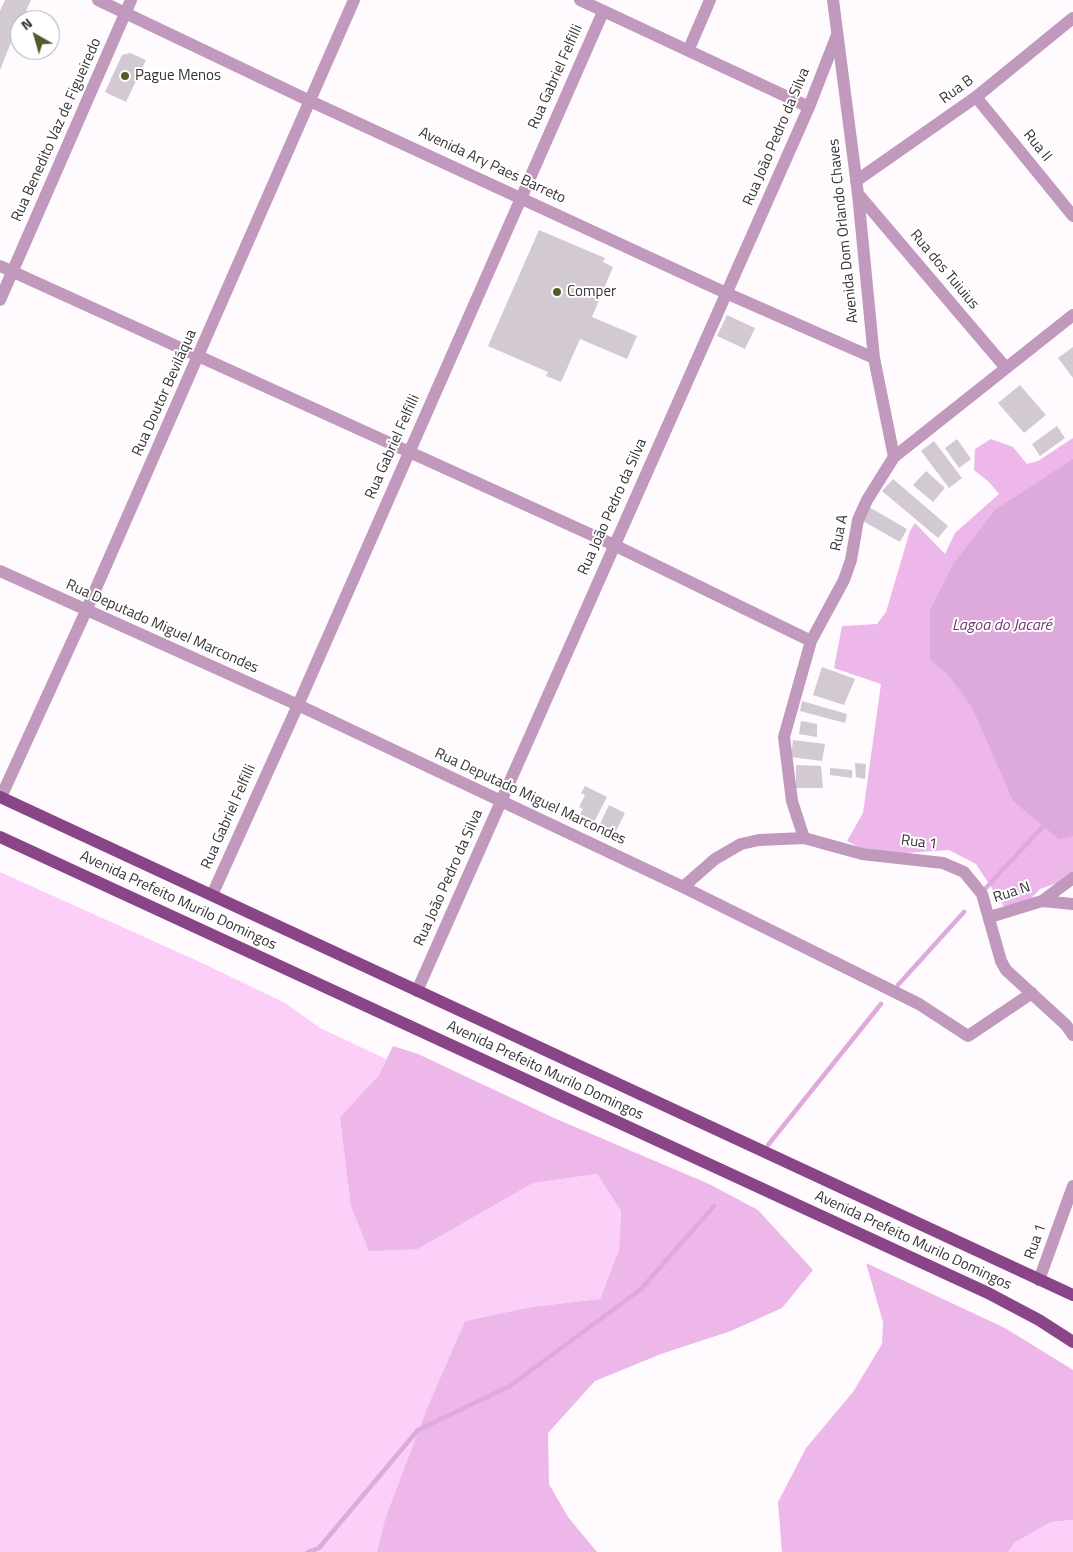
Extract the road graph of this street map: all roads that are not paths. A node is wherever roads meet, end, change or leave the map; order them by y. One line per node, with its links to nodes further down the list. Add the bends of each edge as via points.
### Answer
1 (98, 0): 7 (street, Avenida Ary Paes Barreto)
2 (131, 0): 7 (street, Rua Benedito Vaz de Figueiredo)
3 (354, 0): 13 (street, Rua Doutor Beviláqua)
4 (710, 0): 11 (street)
5 (833, 0): 10 (street, Avenida Dom Orlando Chaves)
6 (587, 1): 8 (street)
7 (126, 12): 13 (street, Avenida Ary Paes Barreto); 20 (street, Rua Benedito Vaz de Figueiredo)
8 (603, 12): 11 (street); 17 (street, Rua Gabriel Felfilli)
9 (1073, 18): 12 (street, Rua B)
10 (837, 36): 14 (street, Rua João Pedro da Silva); 15 (street, Avenida Dom Orlando Chaves)
11 (689, 50): 14 (street)
12 (976, 97): 15 (street, Rua B); 18 (street, Rua II)
13 (310, 101): 17 (street, Avenida Ary Paes Barreto); 24 (street, Rua Doutor Beviláqua)
14 (809, 107): 21 (street, Rua João Pedro da Silva)
15 (856, 181): 16 (street, Avenida Dom Orlando Chaves)
16 (858, 194): 25 (street, Avenida Dom Orlando Chaves); 26 (street, Rua dos Tuiuius)
17 (521, 197): 21 (street, Avenida Ary Paes Barreto); 27 (street, Rua Gabriel Felfilli)
18 (1073, 216)
19 (0, 266): 20 (street)
20 (12, 272): 22 (street, Rua Benedito Vaz de Figueiredo); 24 (street)
21 (726, 293): 25 (street, Avenida Ary Paes Barreto); 29 (street, Rua João Pedro da Silva)
22 (0, 300)
23 (1073, 315): 26 (street, Rua A)
24 (199, 356): 27 (street); 31 (street, Rua Doutor Beviláqua)
25 (874, 358): 28 (street, Avenida Dom Orlando Chaves)
26 (1006, 368): 28 (street, Rua A)
27 (409, 451): 29 (street); 33 (street, Rua Gabriel Felfilli)
28 (894, 457): 32 (street, Rua A, via 866,500 844,580)
29 (614, 545): 32 (street); 35 (street, Rua João Pedro da Silva)
30 (0, 570): 31 (street, Rua Deputado Miguel Marcondes)
31 (86, 611): 33 (street, Rua Deputado Miguel Marcondes); 34 (street, Rua Doutor Beviláqua)
32 (811, 641): 37 (street, Rua A, via 784,737 792,801)
33 (298, 705): 35 (street, Rua Deputado Miguel Marcondes); 40 (street, Rua Gabriel Felfilli)
34 (0, 797): 40 (main road, Avenida Prefeito Murilo Domingos)
35 (500, 802): 39 (street, Rua Deputado Miguel Marcondes); 44 (street, Rua João Pedro da Silva)
36 (0, 836): 50 (main road, Avenida Prefeito Murilo Domingos, via 979,1288)
37 (804, 838): 39 (street, Rua 1, via 741,844 715,859); 43 (street, Rua 1, via 862,854 943,862 964,872 982,894)
38 (1073, 878): 41 (street)
39 (683, 886): 45 (street, Rua Deputado Miguel Marcondes, via 919,1004 968,1036)
40 (212, 895): 44 (main road, Avenida Prefeito Murilo Domingos)
41 (1042, 901): 42 (street, Rua N); 43 (street, Rua N)
42 (1073, 904)
43 (990, 917): 45 (street, Rua 1, via 1001,961 1006,970)
44 (417, 991): 48 (main road, Avenida Prefeito Murilo Domingos)
45 (1032, 993): 46 (street, Rua 1, via 1066,1024)
46 (1073, 1035)
47 (1073, 1186): 48 (street, Rua 1)
48 (1039, 1280): 49 (main road, Avenida Prefeito Murilo Domingos)
49 (1073, 1295)
50 (1073, 1342)

